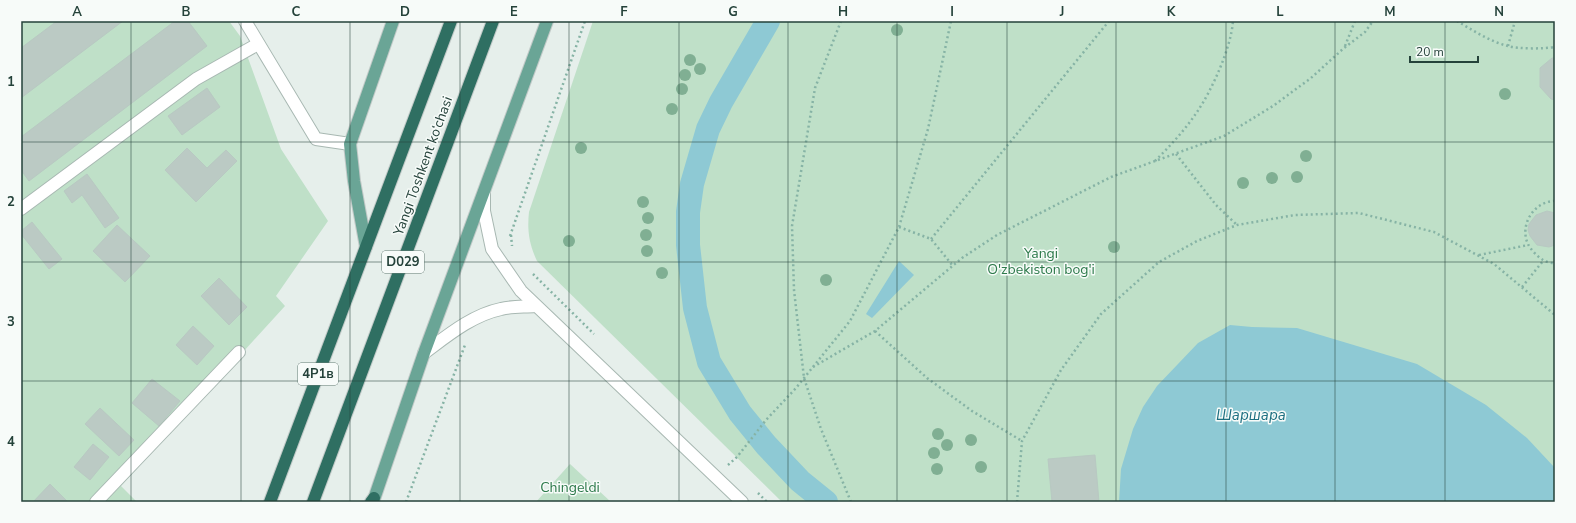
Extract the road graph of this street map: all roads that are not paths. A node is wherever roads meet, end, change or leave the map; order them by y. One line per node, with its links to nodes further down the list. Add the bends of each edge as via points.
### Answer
1 (244, 21): 6 (street)
2 (393, 21): 7 (main road)
3 (451, 21): 10 (highway, Yangi Toshkent ko‘chasi / D029)
4 (493, 21): 17 (highway, Yangi Toshkent ko‘chasi / D029)
5 (547, 21): 8 (main road)
6 (258, 44): 7 (street, via 316,139); 9 (street, via 196,80)
7 (350, 144): 10 (main road)
8 (484, 188): 11 (street, via 484,212 492,250); 13 (main road)
9 (21, 209)
10 (366, 246): 16 (highway, 4Р1в)
11 (535, 306): 13 (street, via 501,309 476,318); 18 (street)
12 (239, 352): 15 (street)
13 (424, 353): 14 (main road)
14 (373, 501)
15 (96, 502)
16 (270, 502)
17 (313, 502)
18 (742, 502)

